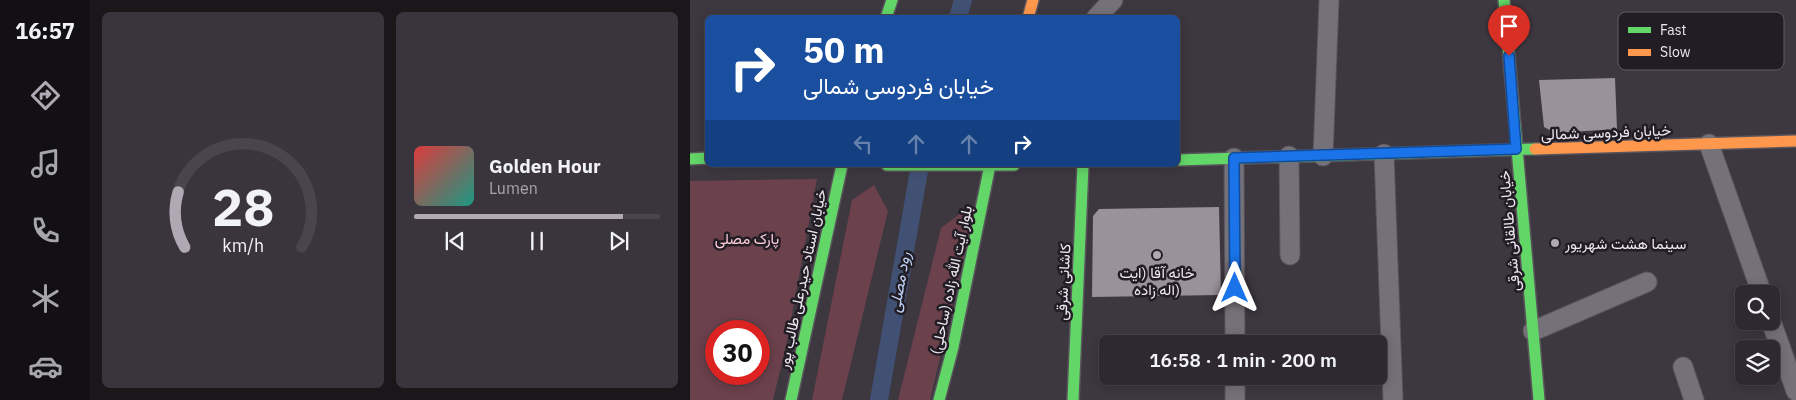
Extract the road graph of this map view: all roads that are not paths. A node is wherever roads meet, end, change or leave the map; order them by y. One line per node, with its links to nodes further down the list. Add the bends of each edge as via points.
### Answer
1 (892, 0): 6 (street)
2 (1033, 0): 7 (street)
3 (1113, 0): 8 (street)
4 (1329, 0): 14 (street)
5 (1504, 0): 11 (street, خیابان طالقانی شرقی)
6 (887, 15)
7 (1029, 15)
8 (1099, 15)
9 (1796, 141): 10 (street, خیابان فردوسی شمالی)
10 (1709, 144): 11 (street, خیابان فردوسی شمالی); 24 (street)
11 (1516, 149): 12 (street, خیابان فردوسی شمالی); 26 (street, خیابان طالقانی شرقی)
12 (1384, 154): 14 (street, خیابان فردوسی شمالی); 35 (street)
13 (1288, 156): 14 (street, خیابان فردوسی شمالی); 16 (street, خیابان فردوسی شمالی); 22 (street)
14 (1323, 156)
15 (705, 158): 17 (street)
16 (1234, 158): 18 (street, خیابان فردوسی شمالی); 27 (street)
17 (690, 159)
18 (1180, 160)
19 (842, 167): 31 (street, خیابان استاد حیدرعلی طالب پور)
20 (990, 167): 32 (street, بلوار آیت الله زاده (ساحلی), via 954,347)
21 (1083, 167): 33 (street, کاشانی شرقی)
22 (1290, 255)
23 (1647, 282): 26 (street)
24 (1759, 285)
25 (1774, 330): 30 (street)
26 (1533, 331): 36 (street, خیابان طالقانی شرقی)
27 (1235, 335)
28 (1683, 367): 37 (street)
29 (1235, 385): 34 (street)
30 (1796, 391)
31 (791, 400)
32 (939, 400)
33 (1072, 400)
34 (1235, 400)
35 (1393, 400)
36 (1539, 400)
37 (1694, 400)

